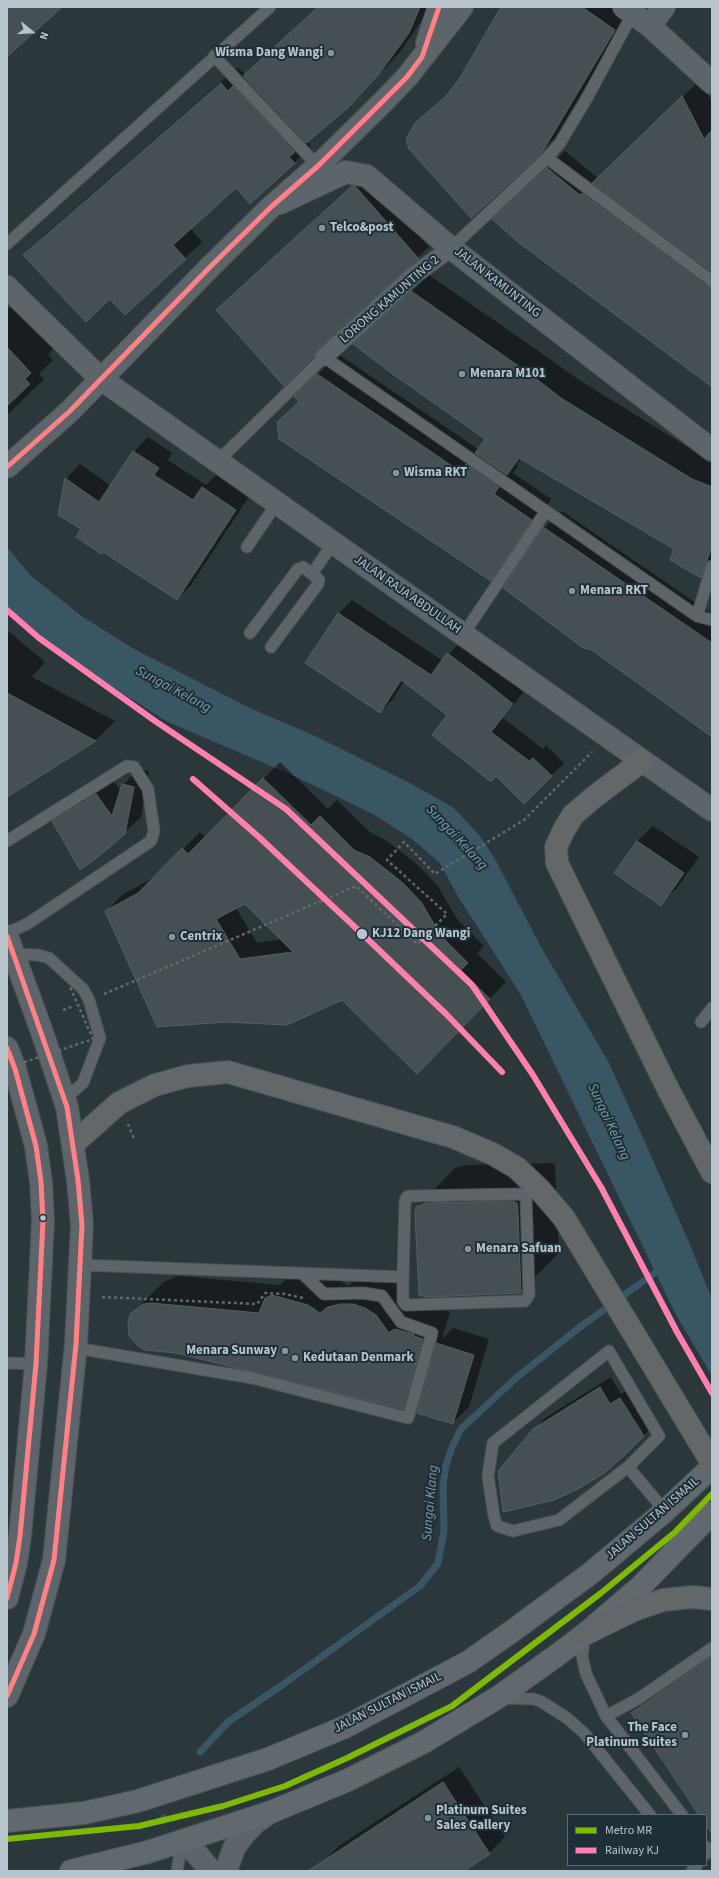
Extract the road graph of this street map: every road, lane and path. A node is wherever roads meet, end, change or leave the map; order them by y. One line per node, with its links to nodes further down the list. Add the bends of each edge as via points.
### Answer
1 (270, 7): 7 (lane)
2 (439, 7): 8 (street)
3 (462, 7): 8 (street)
4 (664, 7): 6 (street)
5 (628, 10): 6 (street); 10 (lane, LORONG KAMUNTING 2, via 588,98 560,143)
6 (650, 26): 9 (street)
7 (214, 56): 11 (lane); 13 (lane)
8 (422, 57): 11 (street, via 389,96)
9 (712, 83)
10 (547, 158): 14 (lane, LORONG KAMUNTING 2); 15 (lane)
11 (318, 166): 12 (street)
12 (271, 207): 14 (street, JALAN KAMUNTING, via 346,172 367,176); 18 (street)
13 (7, 244)
14 (451, 248): 17 (street, LORONG KAMUNTING 2, via 414,276); 19 (street, JALAN KAMUNTING)
15 (712, 281)
16 (7, 287): 18 (street, JALAN RAJA ABDULLAH)
17 (324, 357): 20 (lane, LORONG KAMUNTING 2); 23 (lane)
18 (102, 380): 20 (street, JALAN RAJA ABDULLAH); 21 (street)
19 (712, 450)
20 (218, 462): 22 (street, JALAN RAJA ABDULLAH)
21 (7, 467)
22 (276, 503): 24 (street, JALAN RAJA ABDULLAH); 25 (lane)
23 (546, 511): 28 (lane); 31 (lane)
24 (333, 543): 27 (lane); 31 (street, JALAN RAJA ABDULLAH)
25 (247, 547)
26 (712, 566): 28 (lane)
27 (312, 574): 30 (lane, via 303,568 298,569); 32 (lane, via 319,580 318,584)
28 (697, 616): 29 (lane)
29 (712, 620)
30 (250, 632)
31 (464, 635): 34 (street, JALAN RAJA ABDULLAH)
32 (271, 647)
33 (596, 748): 39 (path, via 524,820 436,874 404,842 387,860 447,914 417,944 356,886)
34 (642, 761): 35 (street, JALAN RAJA ABDULLAH); 49 (highway, via 573,815 556,847 557,863 668,1089)
35 (711, 807)
36 (7, 841): 37 (lane, via 127,766 134,767 148,789 154,831 151,841 27,924)
37 (7, 933)
38 (10, 945): 45 (street); 45 (lane, via 49,958 83,989 89,1000 100,1038 83,1083)
39 (136, 980)
40 (70, 987): 44 (path, bridge, via 93,1039)
41 (712, 1008): 42 (lane)
42 (701, 1022)
43 (7, 1048): 57 (street, via 36,1146 41,1182 43,1233)
44 (7, 1068)
45 (65, 1099): 48 (street)
46 (127, 1122): 47 (path)
47 (134, 1139)
48 (73, 1144): 50 (street, via 82,1225); 58 (highway, via 119,1103 155,1085 188,1076 228,1072 453,1137 493,1154 517,1168 564,1218)
49 (712, 1172)
50 (81, 1265): 51 (lane); 55 (street)
51 (303, 1274): 52 (lane); 54 (lane)
52 (403, 1277): 52 (lane, via 407,1197 521,1194 526,1197 529,1295 526,1301 406,1305)
53 (102, 1297): 54 (path, via 257,1304 265,1293 311,1299)
54 (328, 1298): 55 (lane, via 363,1293 382,1296 401,1322 432,1333 408,1418 252,1378)
55 (76, 1348): 67 (street, via 54,1560 34,1634)
56 (7, 1363): 57 (lane)
57 (36, 1364): 63 (street, via 17,1556)
58 (712, 1463)
59 (712, 1467): 61 (main road, JALAN SULTAN ISMAIL)
60 (628, 1468): 60 (lane, via 658,1436 609,1351 493,1443 488,1476 498,1526 513,1531 559,1520); 61 (lane)
61 (665, 1511): 73 (main road, JALAN SULTAN ISMAIL, via 592,1573 468,1662 345,1727 268,1759 138,1801 84,1813)
62 (712, 1512): 65 (main road, via 641,1586)
63 (7, 1598)
64 (712, 1599): 65 (highway, via 692,1597 664,1600 634,1610)
65 (585, 1634): 68 (main road); 69 (lane, via 582,1656 586,1674)
66 (712, 1648): 69 (lane, via 638,1699)
67 (7, 1696)
68 (497, 1698): 70 (main road, via 417,1745 348,1780); 71 (lane, via 542,1702 567,1718 584,1733)
69 (606, 1716): 72 (lane)
70 (271, 1812): 74 (main road); 78 (street, via 244,1834 234,1848)
71 (649, 1814)
72 (681, 1814)
73 (7, 1822)
74 (182, 1841): 75 (main road); 76 (lane); 77 (street)
75 (73, 1871)
76 (176, 1871)
77 (211, 1871)
78 (226, 1871)

